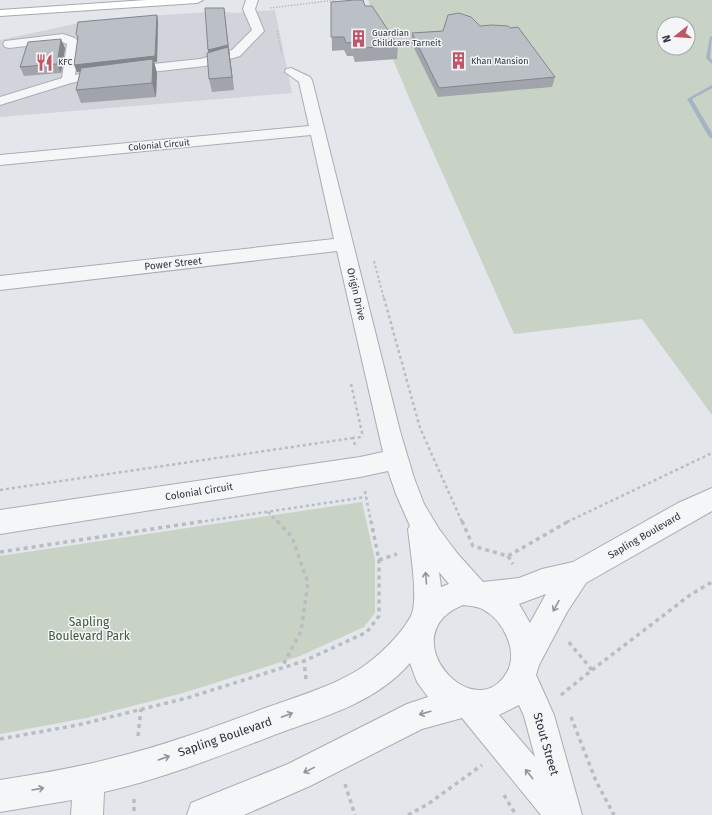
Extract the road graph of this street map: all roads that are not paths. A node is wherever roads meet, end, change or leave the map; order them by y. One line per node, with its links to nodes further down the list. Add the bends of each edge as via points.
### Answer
1 (197, 0): 3 (main road)
2 (252, 0): 8 (street, via 249,9 258,31 236,53 201,63 97,74)
3 (72, 7): 4 (main road); 5 (main road)
4 (0, 13)
5 (0, 25)
6 (9, 46): 8 (street, via 63,38 71,41 73,43)
7 (291, 72): 10 (street, Origin Drive, via 305,80)
8 (68, 80): 9 (street)
9 (0, 101)
10 (317, 130): 11 (street, Colonial Circuit); 12 (street, Origin Drive)
11 (0, 160)
12 (345, 244): 13 (street, Power Street); 14 (street, Origin Drive)
13 (0, 283)
14 (397, 459): 16 (street, Colonial Circuit, via 360,467); 17 (street, Origin Drive)
15 (712, 499): 18 (street, Sapling Boulevard, via 687,510)
16 (0, 522)
17 (421, 522): 19 (street, Origin Drive, via 438,551); 20 (street, Origin Drive, one-way to 17, via 428,593)
18 (577, 574): 19 (street, Sapling Boulevard, via 542,582 519,591); 21 (street, Sapling Boulevard, one-way to 21, via 557,602)
19 (480, 595): 20 (street, via 463,592 452,594 432,607); 21 (street, via 496,602 515,621 525,647)
20 (424, 620): 22 (street, via 420,639 421,655 426,670 435,684 448,695); 23 (street, Sapling Boulevard, one-way to 20, via 243,732 358,686 378,674 396,658)
21 (523, 668): 22 (street, via 516,687 507,696 484,705); 28 (street, Stout Street, via 539,715)
22 (467, 704): 26 (street, one-way to 26, via 418,715 336,757); 27 (street, Stout Street, one-way to 22)
23 (89, 780): 24 (street, Sapling Boulevard, one-way to 23); 25 (street)
24 (0, 796)
25 (86, 815)
26 (203, 815)
27 (562, 815)
28 (566, 815)

